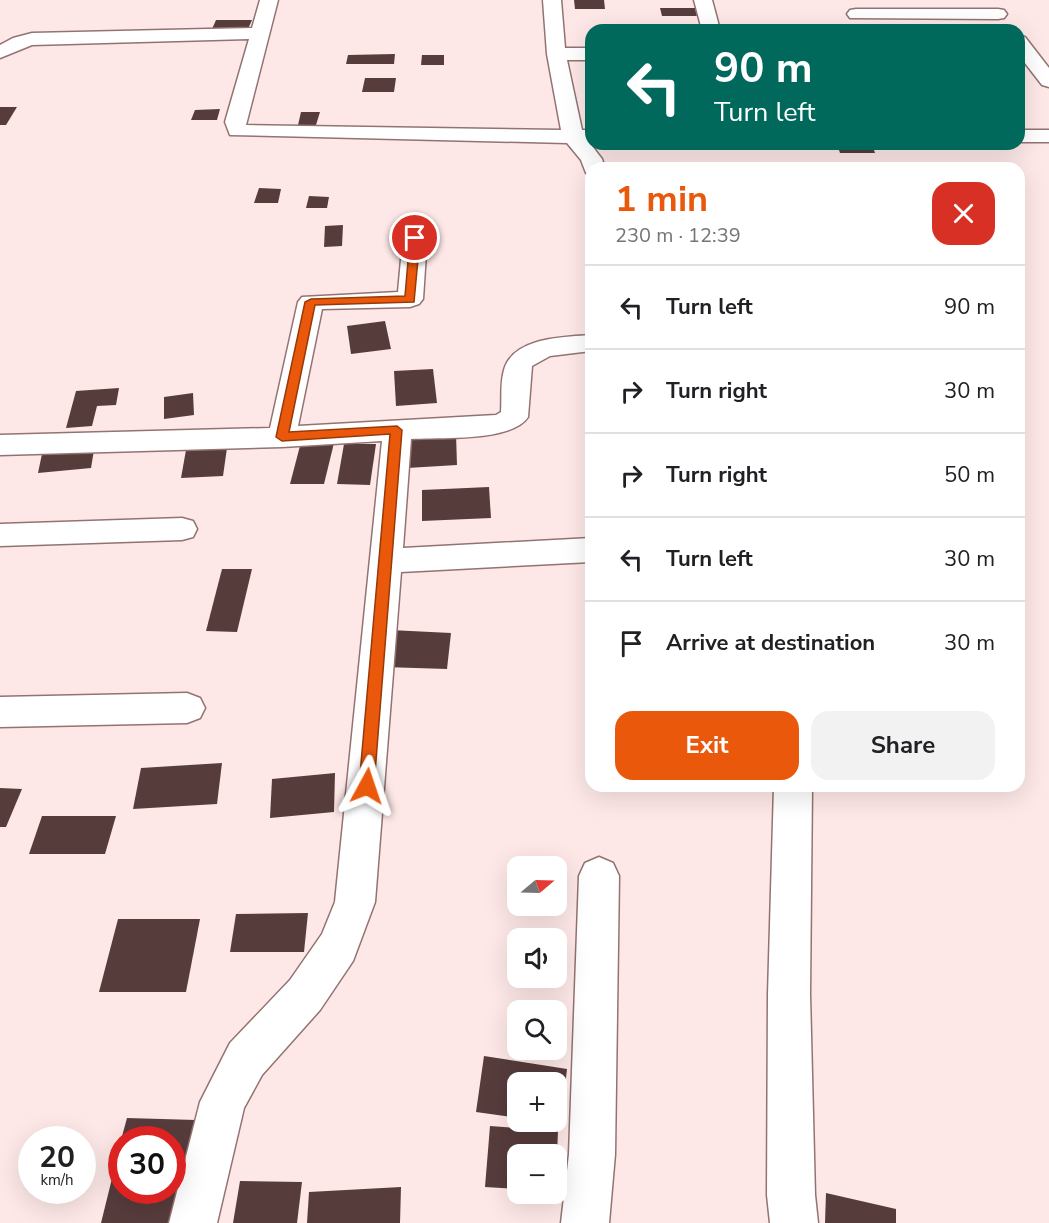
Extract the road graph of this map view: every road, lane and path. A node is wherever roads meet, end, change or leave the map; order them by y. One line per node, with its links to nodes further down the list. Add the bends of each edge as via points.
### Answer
1 (269, 0): 8 (street)
2 (552, 0): 11 (street)
3 (703, 0): 6 (street)
4 (993, 7): 5 (street); 7 (street)
5 (856, 14)
6 (709, 24)
7 (1006, 24)
8 (260, 33): 10 (street, via 32,39); 14 (street, via 235,122 237,131)
9 (1025, 50): 13 (street)
10 (0, 52)
11 (556, 54): 12 (street); 14 (street)
12 (585, 54)
13 (1049, 81)
14 (582, 136)
15 (1025, 136): 16 (street)
16 (1049, 136)
17 (415, 238): 20 (street, via 410,299 311,302)
18 (585, 344): 19 (street, via 524,356 518,367 514,417 501,424)
19 (397, 430): 20 (street); 25 (street)
20 (282, 437): 21 (street)
21 (0, 445)
22 (182, 529): 23 (street)
23 (0, 535)
24 (585, 550): 25 (street)
25 (386, 561): 30 (street, via 355,902 338,947 305,995 246,1059 223,1102)
26 (187, 708): 27 (street)
27 (0, 712)
28 (793, 792): 32 (street, via 789,994)
29 (599, 876): 31 (street, via 592,1154)
30 (193, 1223)
31 (585, 1223)
32 (794, 1223)

